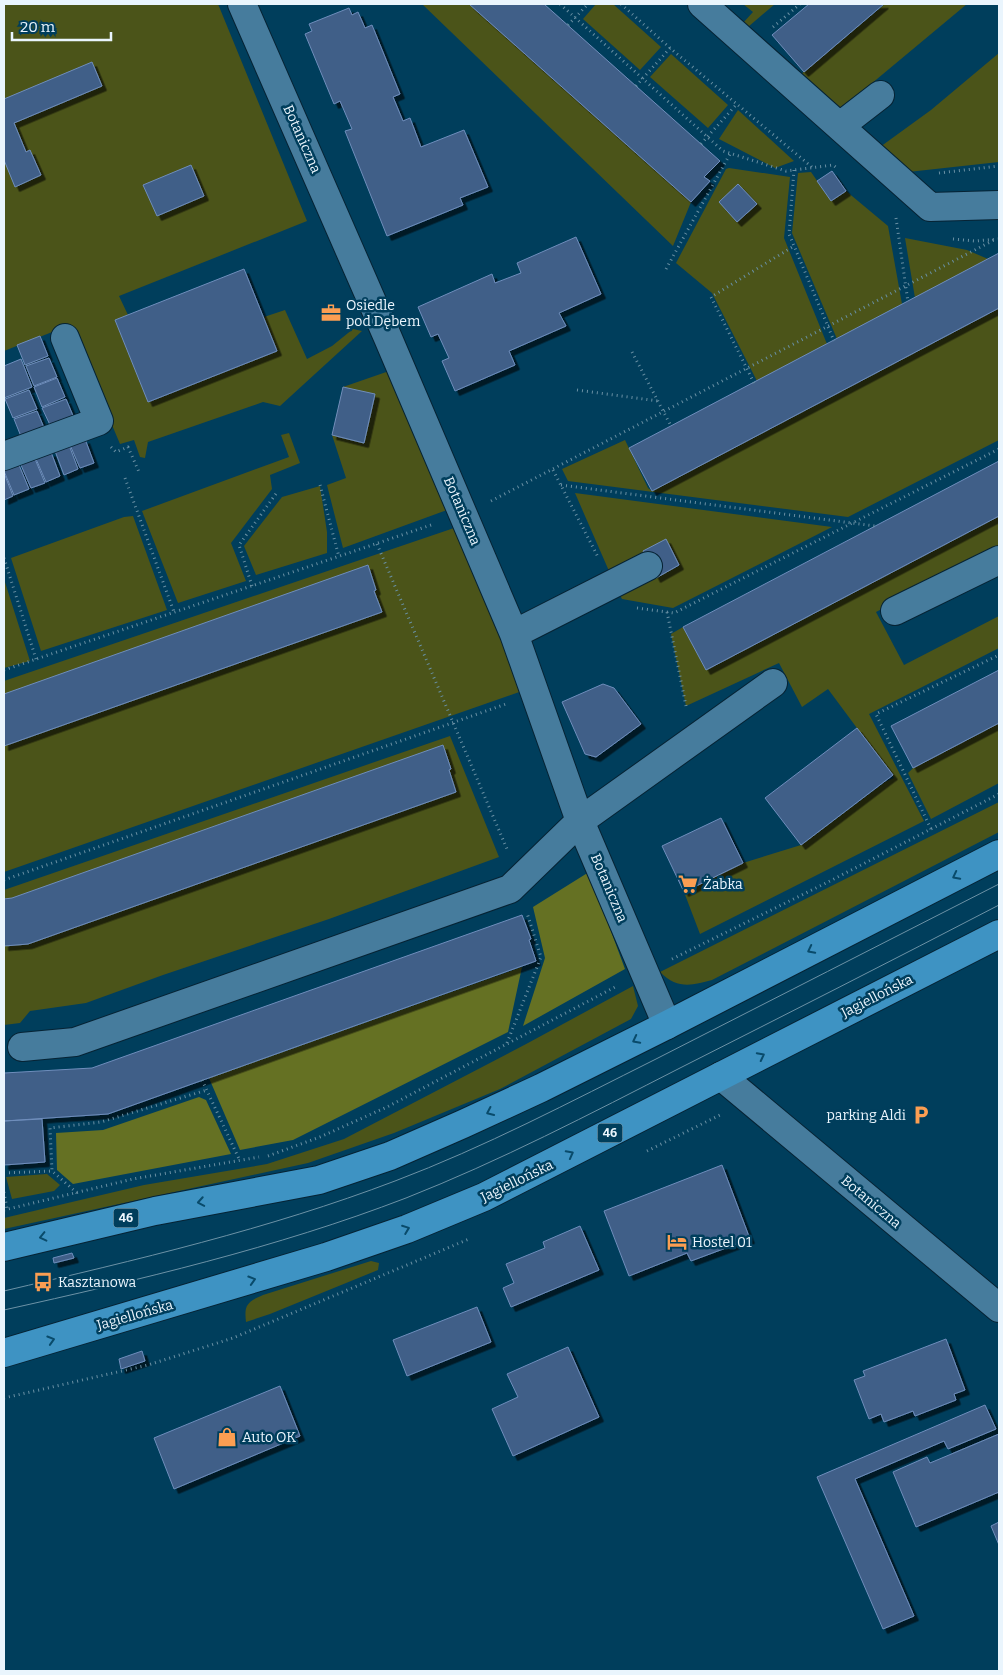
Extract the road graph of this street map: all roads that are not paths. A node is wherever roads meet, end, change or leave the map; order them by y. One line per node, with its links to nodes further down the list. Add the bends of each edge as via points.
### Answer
1 (242, 4): 11 (street, Botaniczna)
2 (702, 4): 4 (street)
3 (880, 95): 4 (street)
4 (840, 126): 5 (street, via 930,207)
5 (999, 205)
6 (65, 338): 7 (street, via 99,421)
7 (4, 456)
8 (999, 560): 10 (street)
9 (648, 566): 11 (street)
10 (895, 611)
11 (514, 634): 13 (street, Botaniczna)
12 (773, 683): 13 (street)
13 (580, 821): 16 (street, Botaniczna); 17 (street, via 510,890 75,1042)
14 (999, 854): 16 (main road, 46, one-way to 16)
15 (999, 934): 18 (main road, Jagiellońska / 46, one-way to 15)
16 (667, 1025): 19 (main road, 46, one-way to 19, via 463,1124 390,1156 319,1180 156,1211)
17 (22, 1047)
18 (721, 1076): 20 (street, Botaniczna); 21 (main road, Jagiellońska / 46, one-way to 18, via 326,1258 407,1229 484,1197)
19 (4, 1247)
20 (999, 1308)
21 (4, 1353)

